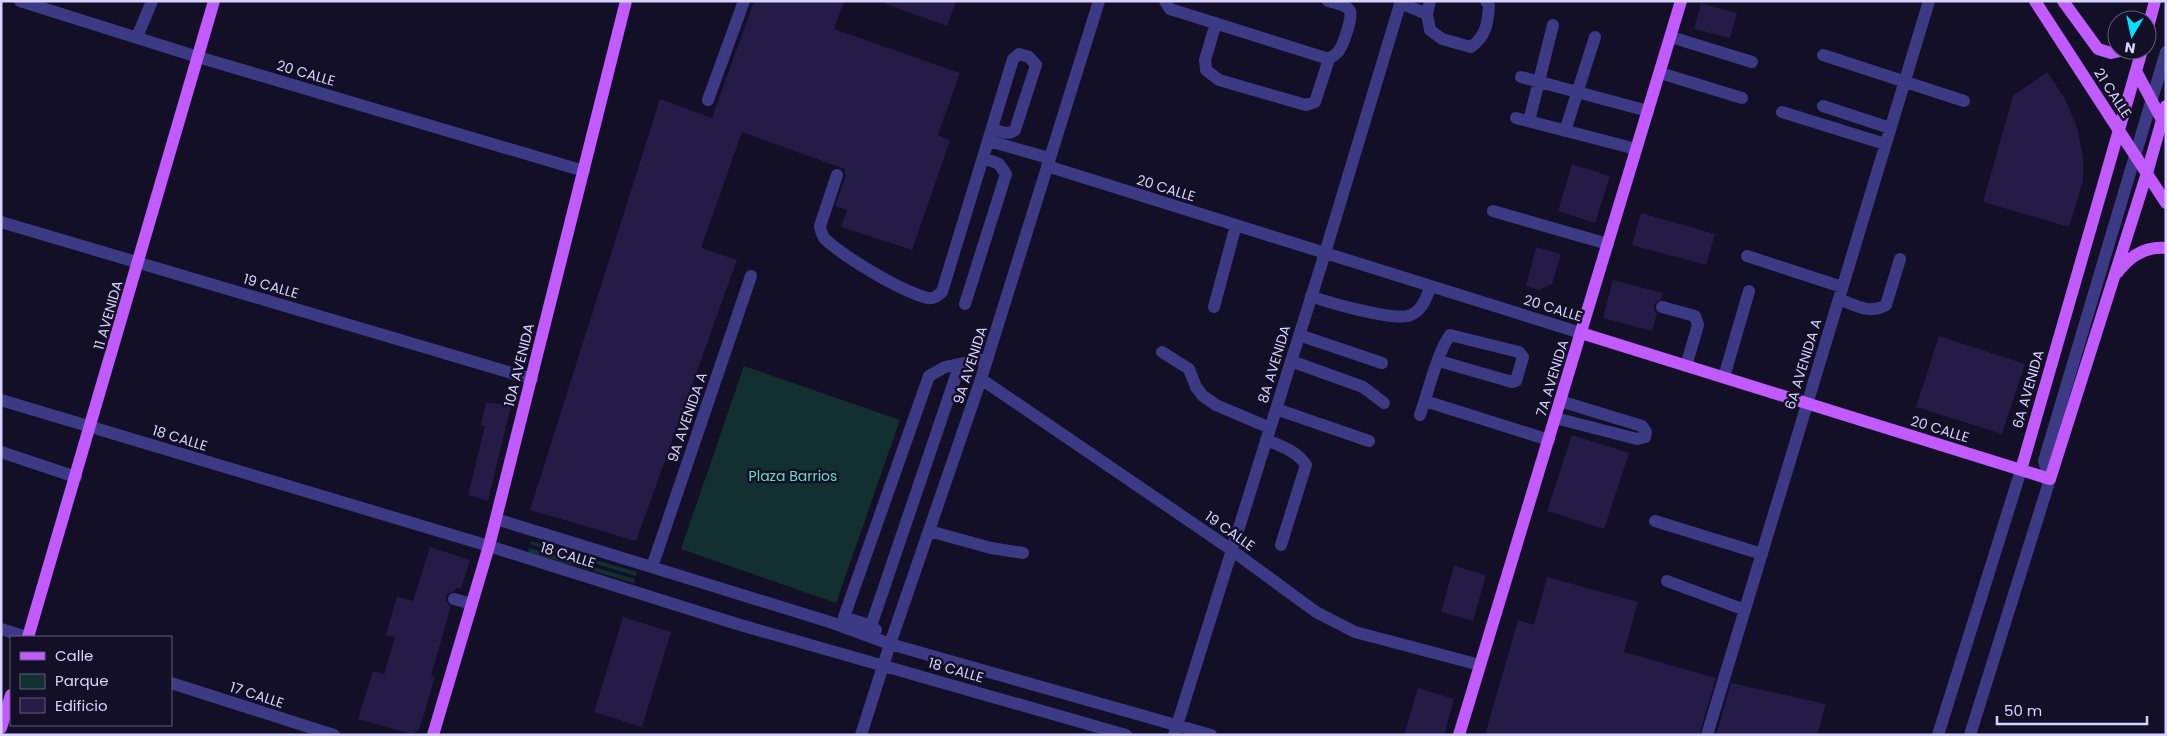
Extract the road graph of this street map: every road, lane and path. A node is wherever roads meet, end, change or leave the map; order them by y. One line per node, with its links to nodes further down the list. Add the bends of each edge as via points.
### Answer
1 (20, 1): 18 (street, 20 CALLE)
2 (152, 1): 18 (street)
3 (214, 1): 24 (main road, 11 AVENIDA)
4 (626, 1): 54 (main road, 10A AVENIDA)
5 (744, 1): 35 (street)
6 (1099, 1): 53 (street, 9A AVENIDA)
7 (1165, 1): 16 (street, via 1170,9)
8 (1328, 1): 25 (street, via 1344,6 1351,16 1342,46)
9 (1486, 1): 15 (street, via 1489,6 1488,24 1480,40 1472,47 1442,39 1430,30)
10 (1681, 1): 20 (main road, 7A AVENIDA)
11 (1929, 1): 32 (street, 6A AVENIDA A)
12 (2035, 1): 46 (main road, 21 CALLE)
13 (2064, 1): 21 (main road, 21 CALLE, via 2098,49)
14 (1400, 2): 15 (street); 63 (street, 8A AVENIDA)
15 (1428, 7)
16 (1216, 24): 25 (street); 25 (street, via 1205,60 1206,70 1219,80 1306,105 1315,102)
17 (1553, 25): 31 (street)
18 (137, 37): 24 (street, 20 CALLE)
19 (1595, 37): 33 (street)
20 (1670, 37): 27 (street); 29 (main road, 7A AVENIDA)
21 (2107, 52)
22 (2166, 52): 36 (street)
23 (1823, 55): 32 (street)
24 (198, 57): 54 (street, 20 CALLE); 66 (main road, 11 AVENIDA)
25 (1329, 58)
26 (2139, 60): 28 (main road, 6A AVENIDA)
27 (1752, 62)
28 (2136, 71): 36 (main road, 21 CALLE); 46 (main road, 6A AVENIDA)
29 (1660, 73): 34 (street); 40 (main road, 7A AVENIDA)
30 (1521, 77): 31 (street)
31 (1539, 82): 33 (street); 43 (street)
32 (1904, 82): 37 (street); 45 (street, 6A AVENIDA A)
33 (1578, 92): 40 (street); 47 (street)
34 (1742, 98)
35 (708, 100)
36 (2151, 100): 44 (main road, 21 CALLE); 51 (street)
37 (1964, 101)
38 (1823, 106): 45 (street)
39 (2166, 106): 44 (main road)
40 (1648, 111): 50 (main road, 7A AVENIDA)
41 (1782, 112): 49 (street)
42 (1516, 118): 43 (street)
43 (1529, 121): 47 (street)
44 (2164, 124): 55 (main road)
45 (1890, 128): 49 (street, 6A AVENIDA A)
46 (2120, 130): 51 (main road, 21 CALLE); 101 (main road, 6A AVENIDA)
47 (1566, 131): 50 (street)
48 (991, 135): 48 (street, via 1013,58 1019,54 1029,57 1036,65 1015,130); 52 (street); 53 (street, 20 CALLE)
49 (1885, 144): 71 (street, 6A AVENIDA A)
50 (1636, 149): 61 (main road, 7A AVENIDA)
51 (2135, 154): 55 (main road, 21 CALLE); 103 (street, via 2044,461)
52 (984, 158): 56 (street, via 942,292 929,298 861,265 825,239 820,226); 73 (street, via 999,164 1006,174)
53 (1048, 162): 60 (street, 20 CALLE); 79 (street, 9A AVENIDA)
54 (584, 171): 86 (main road, 10A AVENIDA)
55 (2147, 173): 57 (main road, 21 CALLE); 68 (main road)
56 (838, 175)
57 (2166, 203)
58 (1493, 212): 61 (street)
59 (1, 222): 66 (street, 19 CALLE)
60 (1236, 225): 63 (street, 20 CALLE); 74 (street)
61 (1608, 244): 76 (main road, 7A AVENIDA)
62 (2166, 248): 68 (main road, via 2137,253)
63 (1325, 253): 69 (street, 20 CALLE); 72 (street, 8A AVENIDA)
64 (1747, 256): 71 (street)
65 (1900, 258): 71 (street, via 1886,305 1872,310)
66 (139, 263): 86 (street, 19 CALLE); 96 (main road, 11 AVENIDA)
67 (751, 276): 112 (street, 9A AVENIDA A)
68 (2114, 276): 103 (main road)
69 (1431, 286): 72 (street, via 1424,304 1407,316); 76 (street, 20 CALLE)
70 (1749, 291): 85 (street)
71 (1840, 293): 92 (street, 6A AVENIDA A)
72 (1311, 296): 77 (street, 8A AVENIDA)
73 (965, 304)
74 (1214, 307)
75 (1662, 308): 84 (street, via 1695,316 1698,325)
76 (1581, 333): 84 (main road, 20 CALLE); 89 (main road, 7A AVENIDA)
77 (1299, 334): 80 (street, 8A AVENIDA); 82 (street)
78 (1162, 352): 97 (street, via 1189,368 1203,396)
79 (988, 358): 83 (street); 87 (street, 9A AVENIDA)
80 (1291, 361): 91 (street, via 1363,387); 93 (street, 8A AVENIDA)
81 (1439, 361): 81 (street, via 1450,335 1519,352 1523,357 1519,377 1512,382); 90 (street)
82 (1382, 363)
83 (960, 364): 117 (street); 117 (street, via 945,367 929,376 844,617)
84 (1686, 366): 85 (main road, 20 CALLE)
85 (1724, 377): 92 (main road, 20 CALLE)
86 (532, 378): 104 (main road, 10A AVENIDA)
87 (981, 379): 106 (street, 9A AVENIDA); 109 (street, 19 CALLE)
88 (1, 400): 96 (street, 18 CALLE)
89 (1560, 401): 95 (main road, 7A AVENIDA); 95 (street, via 1642,426 1645,437 1637,440)
90 (1425, 402): 94 (street); 98 (street)
91 (1384, 403)
92 (1807, 403): 101 (main road, 20 CALLE); 111 (street, 6A AVENIDA A)
93 (1276, 410): 97 (street, 8A AVENIDA); 99 (street)
94 (1420, 415)
95 (1555, 418): 98 (main road, 7A AVENIDA)
96 (91, 428): 102 (main road, 11 AVENIDA); 108 (street, 18 CALLE)
97 (1268, 434): 107 (street, via 1301,457 1306,465); 109 (street, 8A AVENIDA)
98 (1548, 440): 123 (main road, 7A AVENIDA)
99 (1369, 441)
100 (1, 452): 102 (street)
101 (2020, 470): 103 (main road, 20 CALLE); 135 (street, 6A AVENIDA)
102 (76, 477): 120 (main road, 11 AVENIDA)
103 (2050, 479): 136 (street)
104 (496, 519): 108 (main road, 10A AVENIDA); 112 (street, 18 CALLE)
105 (1655, 521): 111 (street)
106 (930, 531): 110 (street, via 991,548); 121 (street, 9A AVENIDA)
107 (1281, 545)
108 (489, 546): 115 (main road, 10A AVENIDA); 122 (street, 18 CALLE, via 737,624)
109 (1232, 551): 123 (street, 19 CALLE, via 1316,612 1355,632); 127 (street, 8A AVENIDA)
110 (1023, 553)
111 (1762, 554): 116 (street, 6A AVENIDA A)
112 (652, 567): 121 (street, 18 CALLE)
113 (1667, 581): 116 (street)
114 (454, 599): 115 (street)
115 (472, 604): 129 (main road, 10A AVENIDA)
116 (1744, 610): 134 (street, 6A AVENIDA A)
117 (871, 626): 121 (street)
118 (1, 629): 119 (street)
119 (25, 636)
120 (28, 636)
121 (890, 644): 122 (street, 9A AVENIDA); 127 (street, 18 CALLE)
122 (884, 665): 130 (street, 9A AVENIDA); 131 (street, 18 CALLE)
123 (1480, 665): 133 (main road, 7A AVENIDA)
124 (172, 683): 128 (street, 17 CALLE)
125 (10, 698): 126 (main road)
126 (1, 728)
127 (1176, 730): 132 (street, 18 CALLE)
128 (334, 735)
129 (434, 735)
130 (862, 735)
131 (1126, 735)
132 (1211, 735)
133 (1459, 735)
134 (1707, 735)
135 (1938, 735)
136 (1970, 735)

